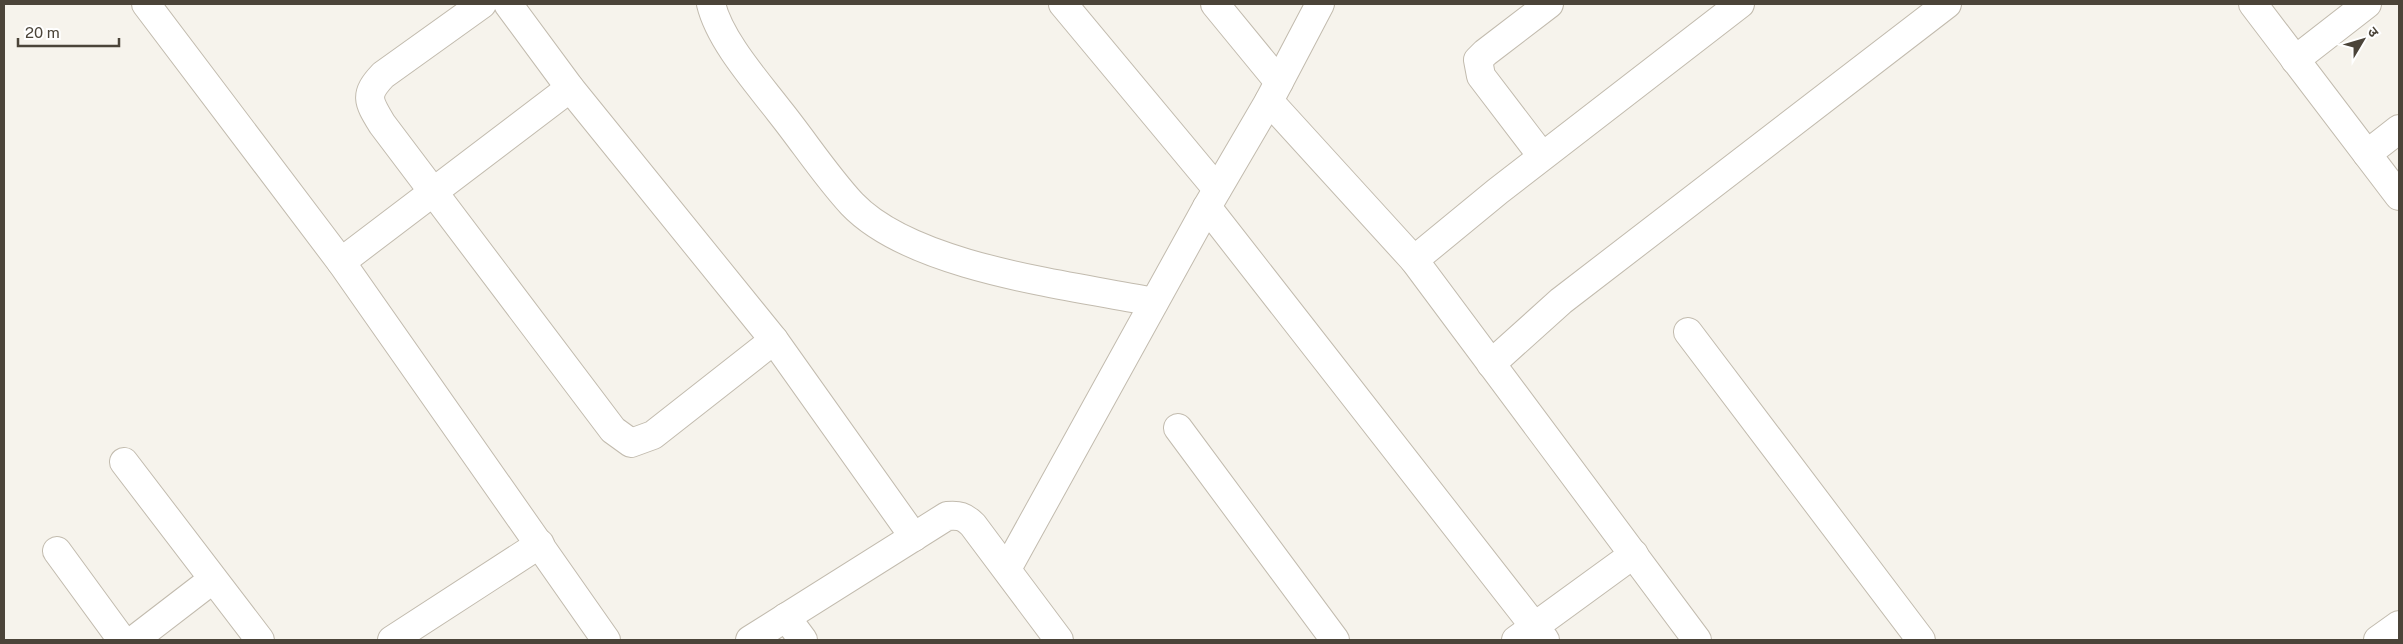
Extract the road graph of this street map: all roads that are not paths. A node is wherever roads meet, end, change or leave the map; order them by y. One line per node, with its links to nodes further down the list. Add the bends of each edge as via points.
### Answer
1 (146, 4): 23 (street)
2 (482, 4): 19 (street, via 383,75 369,94 371,105 382,124)
3 (508, 4): 14 (street)
4 (712, 4): 24 (street, via 714,14 735,51 768,96 853,205 883,228 907,242 973,266)
5 (1063, 4): 21 (street)
6 (1214, 4): 15 (street)
7 (1320, 4): 15 (street)
8 (1549, 4): 18 (street, via 1478,60 1481,76)
9 (1740, 4): 18 (street)
10 (1947, 4): 27 (street, via 1561,301)
11 (2253, 4): 13 (street)
12 (2367, 4): 13 (street)
13 (2296, 60): 17 (street)
14 (570, 88): 19 (street); 26 (street)
15 (1274, 91): 21 (street); 22 (street)
16 (2399, 129): 17 (street)
17 (2367, 154): 20 (street)
18 (1542, 156): 22 (street)
19 (434, 191): 23 (street); 26 (street, via 613,430 631,443 653,435)
20 (2399, 196)
21 (1212, 198): 24 (street); 38 (street)
22 (1414, 260): 27 (street)
23 (342, 262): 31 (street)
24 (1154, 302): 34 (street)
25 (1688, 332): 49 (street)
26 (774, 340): 30 (street)
27 (1491, 364): 33 (street)
28 (1178, 428): 47 (street)
29 (124, 462): 35 (street)
30 (914, 537): 34 (street, via 947,516 964,516); 36 (street)
31 (540, 544): 42 (street); 43 (street)
32 (57, 551): 39 (street)
33 (1634, 554): 38 (street); 48 (street)
34 (1007, 569): 46 (street)
35 (212, 580): 40 (street); 41 (street)
36 (786, 617): 44 (street); 45 (street)
37 (2399, 625): 50 (street)
38 (1532, 636)
39 (122, 640)
40 (134, 640)
41 (260, 640)
42 (392, 640)
43 (606, 640)
44 (750, 640)
45 (803, 640)
46 (1059, 640)
47 (1335, 640)
48 (1697, 640)
49 (1921, 640)
50 (2378, 640)

